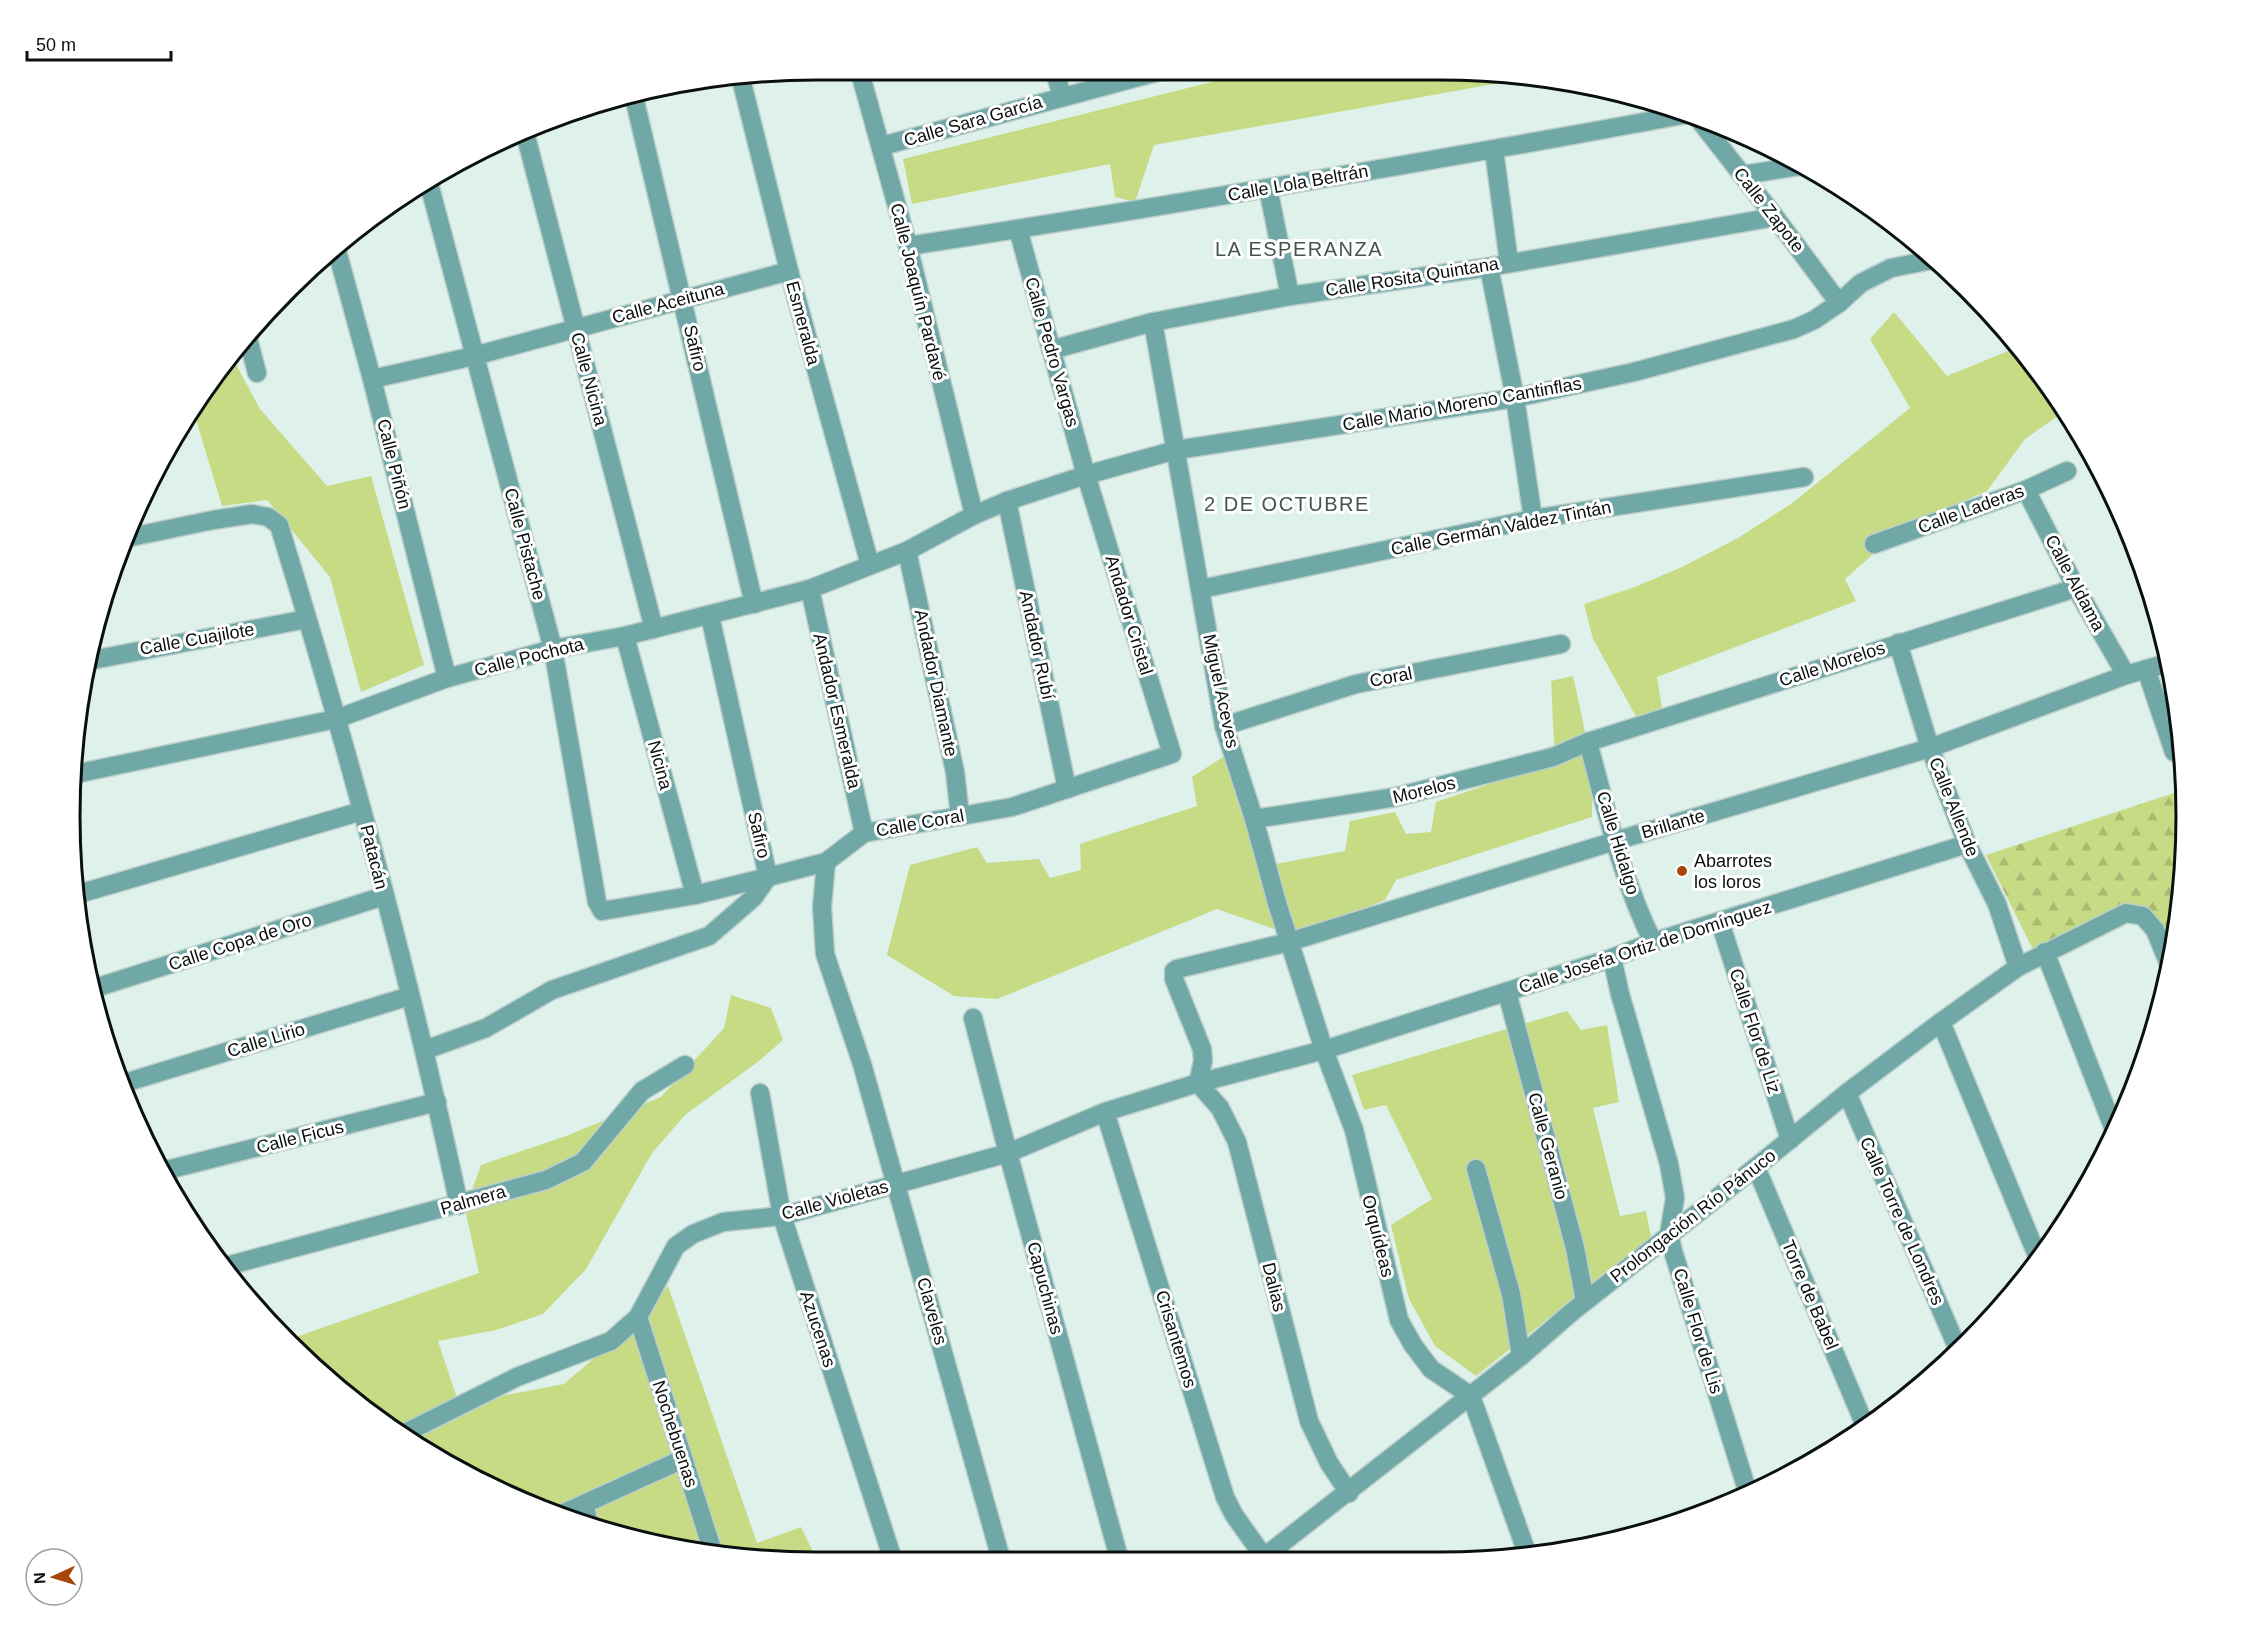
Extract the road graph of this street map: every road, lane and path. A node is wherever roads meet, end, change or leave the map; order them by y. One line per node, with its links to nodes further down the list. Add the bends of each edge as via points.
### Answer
1 (862, 80): 10 (street, Calle Joaquín Pardavé)
2 (1057, 80): 5 (street)
3 (1125, 80): 5 (street, Calle Sara García)
4 (742, 84): 23 (street, Esmeralda)
5 (1062, 96): 10 (street, Calle Sara García)
6 (635, 103): 25 (street, Safiro)
7 (1671, 117): 11 (street, Calle Lola Beltrán)
8 (1707, 131): 13 (street, Calle Zapote)
9 (527, 139): 28 (street, Calle Nicina)
10 (882, 146): 18 (street, Calle Joaquín Pardavé)
11 (1494, 150): 14 (street, Calle Lola Beltrán); 21 (street)
12 (1790, 168): 13 (street)
13 (1742, 175): 16 (street, Calle Zapote)
14 (1268, 188): 17 (street, Calle Lola Beltrán); 24 (street)
15 (430, 189): 31 (street, Calle Pistache)
16 (1776, 217): 21 (street, Calle Rosita Quintana); 26 (street, Calle Zapote)
17 (1018, 229): 18 (street, Calle Lola Beltrán); 30 (street, Calle Pedro Vargas)
18 (908, 246): 41 (street, Calle Joaquín Pardavé)
19 (338, 255): 33 (street, Calle Piñón)
20 (1925, 261): 26 (street, Calle Mario Moreno Cantinflas, via 1891,268 1861,283)
21 (1509, 263): 22 (street, Calle Rosita Quintana)
22 (1489, 267): 24 (street, Calle Rosita Quintana); 34 (street)
23 (789, 271): 25 (street, Calle Aceituna); 46 (street, Esmeralda)
24 (1290, 296): 27 (street, Calle Rosita Quintana)
25 (683, 299): 28 (street, Calle Aceituna); 50 (street, Safiro)
26 (1839, 303): 34 (street, Calle Mario Moreno Cantinflas, via 1794,329 1634,372)
27 (1153, 322): 30 (street, Calle Rosita Quintana); 35 (street, Miguel Aceves)
28 (575, 328): 31 (street, Calle Aceituna); 53 (street, Calle Nicina)
29 (250, 345): 32 (street)
30 (1051, 350): 37 (street, Calle Pedro Vargas)
31 (474, 356): 33 (street, Calle Aceituna); 57 (street, Calle Pistache)
32 (257, 373)
33 (372, 379): 62 (street, Calle Piñón)
34 (1515, 398): 35 (street, Calle Mario Moreno Cantinflas); 42 (street)
35 (1176, 450): 37 (street, Calle Mario Moreno Cantinflas); 49 (street, Miguel Aceves)
36 (2067, 471): 39 (street, Calle Laderas)
37 (1086, 475): 40 (street, Calle Mario Moreno Cantinflas); 68 (street, Andador Cristal)
38 (1804, 477): 42 (street, Calle Germán Valdez Tintán)
39 (2026, 490): 44 (street, Calle Laderas); 47 (street, Calle Aldama)
40 (1007, 501): 41 (street, Calle Mario Moreno Cantinflas); 70 (street, Andador Rubí)
41 (974, 516): 45 (street, Calle Pochota)
42 (1533, 519): 49 (street, Calle Germán Valdez Tintán)
43 (135, 536): 52 (street, Patacán, via 213,519 252,514 268,517 279,525)
44 (1874, 544)
45 (907, 551): 46 (street, Calle Pochota); 72 (street, Andador Diamante, via 955,772)
46 (870, 565): 48 (street, Calle Pochota)
47 (2076, 588): 55 (street, Calle Morelos); 61 (street, Calle Aldama)
48 (810, 589): 50 (street, Calle Pochota); 74 (street, Andador Esmeralda)
49 (1201, 589): 64 (street, Miguel Aceves)
50 (754, 604): 51 (street, Calle Pochota)
51 (710, 616): 53 (street, Calle Pochota); 78 (street, Safiro)
52 (307, 619): 58 (street, Calle Cuajilote); 63 (street, Patacán)
53 (654, 629): 54 (street, Calle Pochota)
54 (625, 636): 57 (street, Calle Pochota); 80 (street, Nicina)
55 (1898, 643): 65 (street, Calle Morelos); 66 (street, Calle Allende)
56 (1561, 644): 64 (street, Coral, via 1356,684)
57 (553, 649): 62 (street, Calle Pochota); 82 (street, Calle Pistache, via 597,902)
58 (97, 659)
59 (2160, 665): 60 (street, Brillante)
60 (2146, 669): 61 (street, Brillante); 67 (street)
61 (2126, 675): 66 (street, Brillante)
62 (447, 678): 63 (street, Calle Pochota)
63 (336, 719): 69 (street, Calle Pochota); 71 (street, Patacán)
64 (1224, 726): 73 (street, Miguel Aceves)
65 (1588, 742): 73 (street, Morelos, via 1553,757 1396,798); 75 (street, Calle Hidalgo)
66 (1930, 748): 75 (street, Brillante); 76 (street, Calle Allende)
67 (2173, 750)
68 (1172, 754): 70 (street, Calle Coral)
69 (81, 773)
70 (1067, 789): 72 (street, Calle Coral, via 1012,807)
71 (362, 811): 79 (street); 81 (street, Patacán)
72 (960, 816): 74 (street, Calle Coral)
73 (1254, 819): 84 (street, Miguel Aceves)
74 (864, 832): 77 (street, Calle Coral)
75 (1615, 841): 84 (street, Brillante); 85 (street, Calle Hidalgo)
76 (1966, 844): 83 (street, Calle Josefa Ortiz de Domínguez); 89 (street, Calle Allende, via 1997,904)
77 (826, 862): 78 (street, Calle Coral); 110 (street, Claveles, via 822,906 825,954)
78 (768, 878): 80 (street, Calle Coral); 95 (street, via 753,898 709,936 552,990 486,1028)
79 (84, 892)
80 (695, 895): 82 (street, Calle Coral)
81 (384, 896): 90 (street, Calle Copa de Oro); 92 (street, Patacán)
82 (602, 911)
83 (1720, 922): 85 (street, Calle Josefa Ortiz de Domínguez); 105 (street, Calle Flor de Liz)
84 (1289, 942): 96 (street, Miguel Aceves); 99 (street, Brillante, via 1174,971 1202,1048)
85 (1653, 942): 88 (street, Calle Josefa Ortiz de Domínguez)
86 (2163, 951): 87 (street, Prolongación Río Pánuco, via 2155,930 2143,916 2126,913)
87 (2045, 952): 89 (street, Prolongación Río Pánuco); 104 (street)
88 (1612, 958): 91 (street, Calle Josefa Ortiz de Domínguez); 113 (street, Calle Flor de Lis, via 1669,1164 1675,1198)
89 (2018, 967): 94 (street, Prolongación Río Pánuco)
90 (100, 987)
91 (1507, 992): 96 (street, Calle Josefa Ortiz de Domínguez); 116 (street, Calle Geranio, via 1572,1237)
92 (410, 996): 95 (street, Patacán); 98 (street, Calle Lirio)
93 (973, 1018): 106 (street, Capuchinas)
94 (1941, 1022): 100 (street, Prolongación Río Pánuco); 114 (street)
95 (425, 1050): 102 (street, Patacán)
96 (1324, 1050): 99 (street, Calle Violetas); 120 (street, Orquídeas, via 1354,1130 1399,1320 1431,1369)
97 (685, 1065): 111 (street, Palmera, via 642,1091 583,1162 546,1180)
98 (130, 1081)
99 (1198, 1083): 103 (street, Calle Violetas); 125 (street, Dalias, via 1220,1108 1237,1142 1309,1421)
100 (1847, 1093): 105 (street, Prolongación Río Pánuco); 118 (street, Calle Torre de Londres)
101 (760, 1094): 112 (street, Azucenas)
102 (437, 1102): 108 (street, Calle Ficus); 111 (street, Patacán)
103 (1105, 1112): 106 (street, Calle Violetas); 134 (street, Crisantemos, via 1226,1497)
104 (2110, 1120)
105 (1790, 1140): 107 (street, Prolongación Río Pánuco)
106 (1008, 1153): 110 (street, Calle Violetas); 133 (street, Capuchinas)
107 (1756, 1167): 113 (street, Prolongación Río Pánuco); 121 (street, Torre de Babel)
108 (170, 1169)
109 (1476, 1169): 119 (street, via 1511,1294)
110 (896, 1184): 112 (street, Calle Violetas); 132 (street, Claveles)
111 (459, 1205): 115 (street, Palmera)
112 (782, 1216): 117 (street, Calle Violetas, via 723,1222 684,1240 676,1246); 131 (street, Azucenas)
113 (1669, 1234): 116 (street, Prolongación Río Pánuco); 124 (street, Calle Flor de Lis)
114 (2034, 1249)
115 (232, 1265)
116 (1585, 1301): 119 (street, Prolongación Río Pánuco)
117 (638, 1317): 122 (street, Calle Violetas, via 611,1341 517,1377); 123 (street, Nochebuenas)
118 (1955, 1342)
119 (1521, 1356): 120 (street, Prolongación Río Pánuco)
120 (1471, 1396): 125 (street, Prolongación Río Pánuco); 130 (street)
121 (1862, 1418)
122 (411, 1430)
123 (682, 1459): 126 (street); 129 (street, Nochebuenas)
124 (1745, 1485)
125 (1349, 1493): 135 (street, Prolongación Río Pánuco)
126 (584, 1504): 127 (street); 128 (street)
127 (572, 1509)
128 (587, 1514)
129 (710, 1544)
130 (1525, 1546)
131 (890, 1552)
132 (999, 1552)
133 (1117, 1552)
134 (1260, 1552)
135 (1271, 1552)

